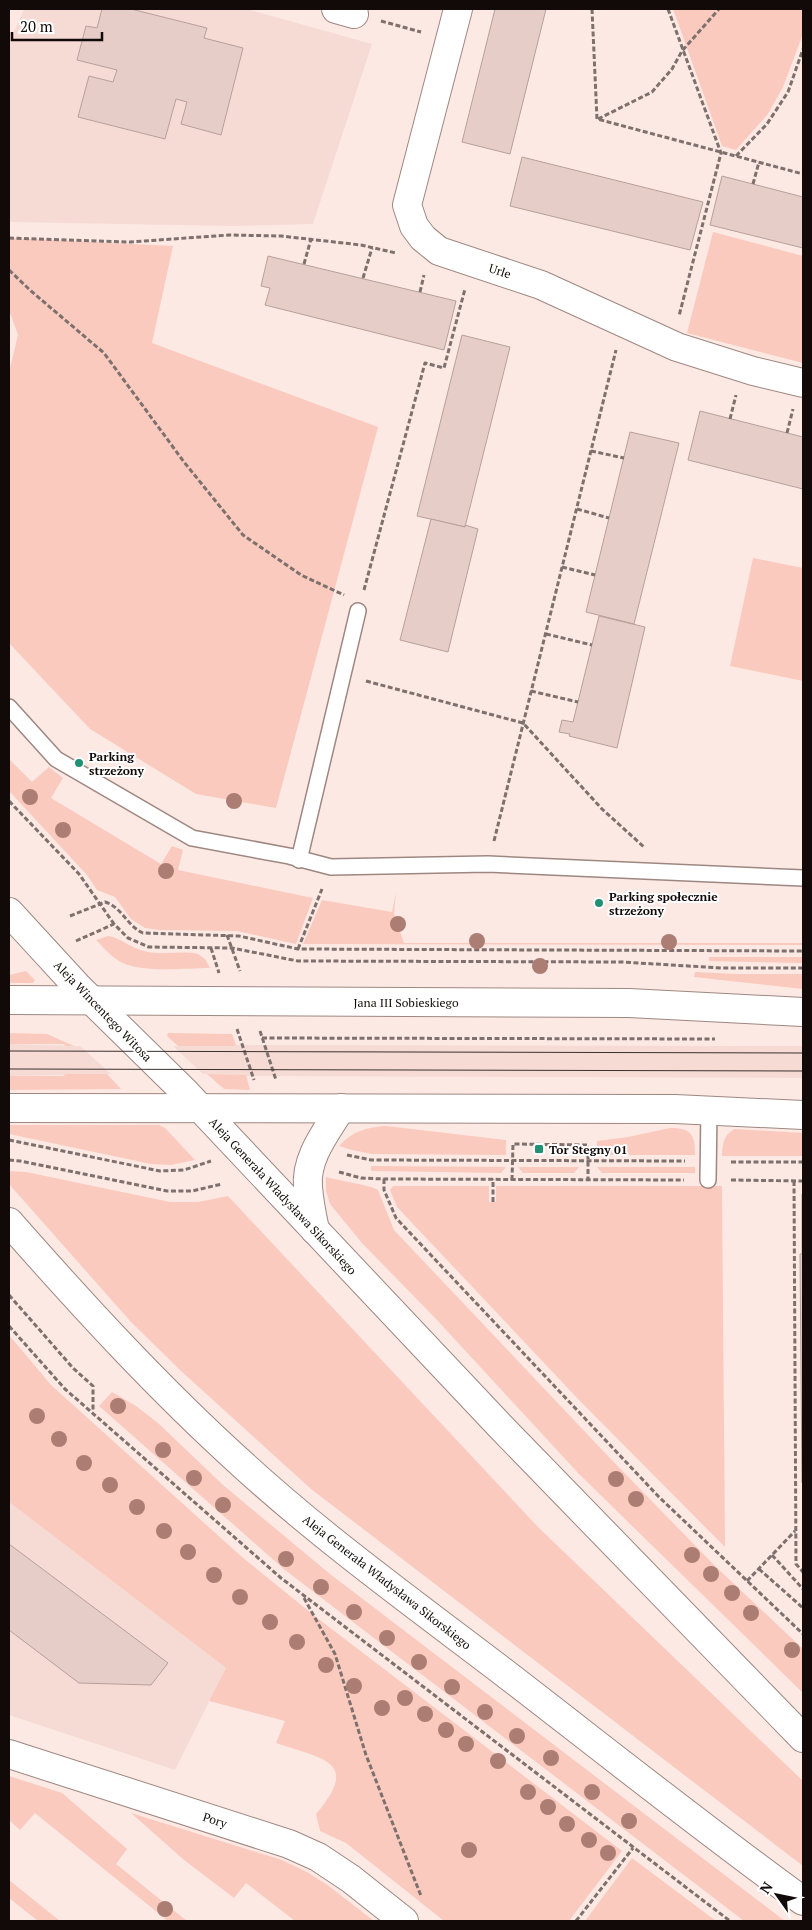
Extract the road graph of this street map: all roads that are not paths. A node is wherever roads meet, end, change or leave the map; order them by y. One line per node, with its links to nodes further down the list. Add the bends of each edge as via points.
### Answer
1 (458, 9): 2 (main road, Urle, via 407,205 414,226 423,238 439,251 541,284 672,344)
2 (803, 383)
3 (359, 607): 5 (lane)
4 (9, 707): 5 (lane, via 56,759 192,838)
5 (299, 860): 6 (lane, via 331,867 488,864)
6 (803, 878)
7 (9, 912): 9 (main road, Aleja Wincentego Witosa)
8 (9, 1000): 9 (main road, Jana III Sobieskiego)
9 (92, 1001): 10 (main road, Jana III Sobieskiego, via 629,1003); 12 (main road, Aleja Wincentego Witosa)
10 (803, 1012)
11 (9, 1108): 12 (main road)
12 (199, 1108): 13 (main road); 18 (main road, Aleja Generała Władysława Sikorskiego)
13 (341, 1108): 14 (main road); 18 (main road, via 315,1153 309,1172 308,1187)
14 (709, 1110): 15 (main road); 16 (lane)
15 (803, 1115)
16 (708, 1180)
17 (9, 1222): 21 (main road, Aleja Generała Władysława Sikorskiego, via 136,1362 262,1482 694,1821)
18 (315, 1230): 19 (main road, Aleja Generała Władysława Sikorskiego)
19 (803, 1738)
20 (9, 1754): 22 (main road, Pory, via 289,1844 338,1870)
21 (803, 1900)
22 (404, 1921)

